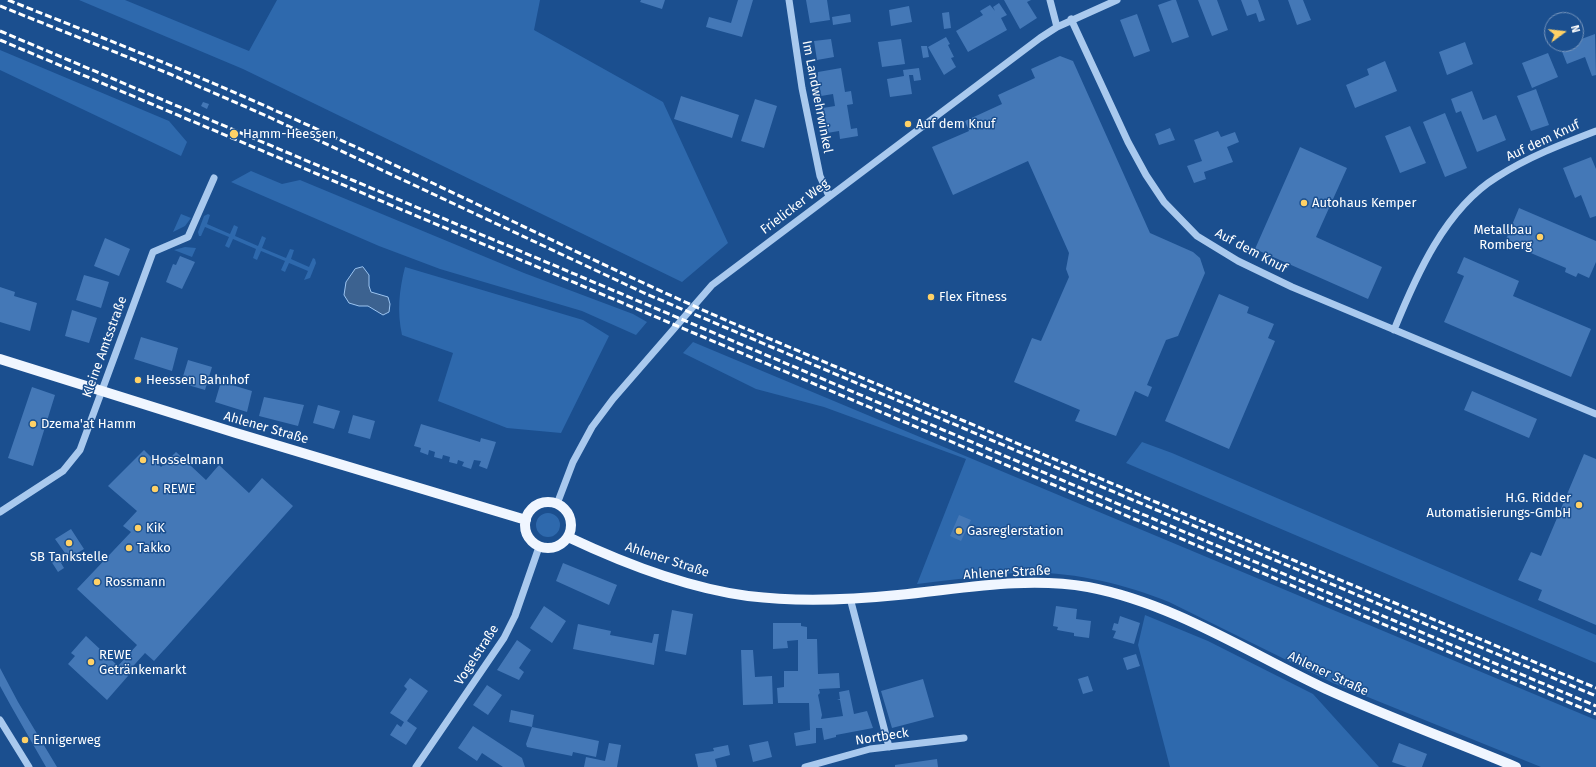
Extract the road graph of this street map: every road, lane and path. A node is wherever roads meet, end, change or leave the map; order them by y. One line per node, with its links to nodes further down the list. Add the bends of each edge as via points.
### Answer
1 (789, 0): 8 (street, Im Landwehrwinkel, via 802,88 820,176)
2 (1050, 0): 5 (street)
3 (1116, 0): 4 (street, Frielicker Weg)
4 (1071, 19): 5 (street, Frielicker Weg); 9 (street, Auf dem Knuf, via 1128,142 1146,175 1181,222 1197,236 1238,262)
5 (1057, 26): 8 (street, Frielicker Weg)
6 (1596, 131): 9 (street, Auf dem Knuf, via 1546,150 1496,177 1482,188 1441,234 1409,293)
7 (214, 178): 11 (street, Kleine Amtsstraße, via 188,237 153,252)
8 (829, 196): 13 (street, Frielicker Weg, via 712,285 613,399 592,427 573,462)
9 (1394, 330): 12 (street, Auf dem Knuf)
10 (0, 359): 11 (main road, Ahlener Straße)
11 (101, 390): 14 (street, Kleine Amtsstraße, via 89,427 74,460 63,471); 15 (main road, Ahlener Straße)
12 (1596, 414)
13 (557, 504): 15 (main road, via 538,505 528,514); 16 (main road, via 570,519)
14 (0, 512)
15 (526, 520): 17 (main road, via 529,538)
16 (568, 537): 17 (main road, via 552,548); 18 (main road, Ahlener Straße, via 675,579 708,588 748,596)
17 (539, 547): 23 (street, Vogelstraße, via 515,616 504,638)
18 (850, 598): 21 (street); 25 (main road, Ahlener Straße, via 1017,583 1055,583 1124,595 1209,631 1327,689)
19 (0, 720): 22 (street)
20 (964, 738): 21 (street, Nortbeck)
21 (889, 747): 24 (street, Nortbeck, via 870,749)
22 (29, 767)
23 (416, 767)
24 (805, 767)
25 (1516, 767)

